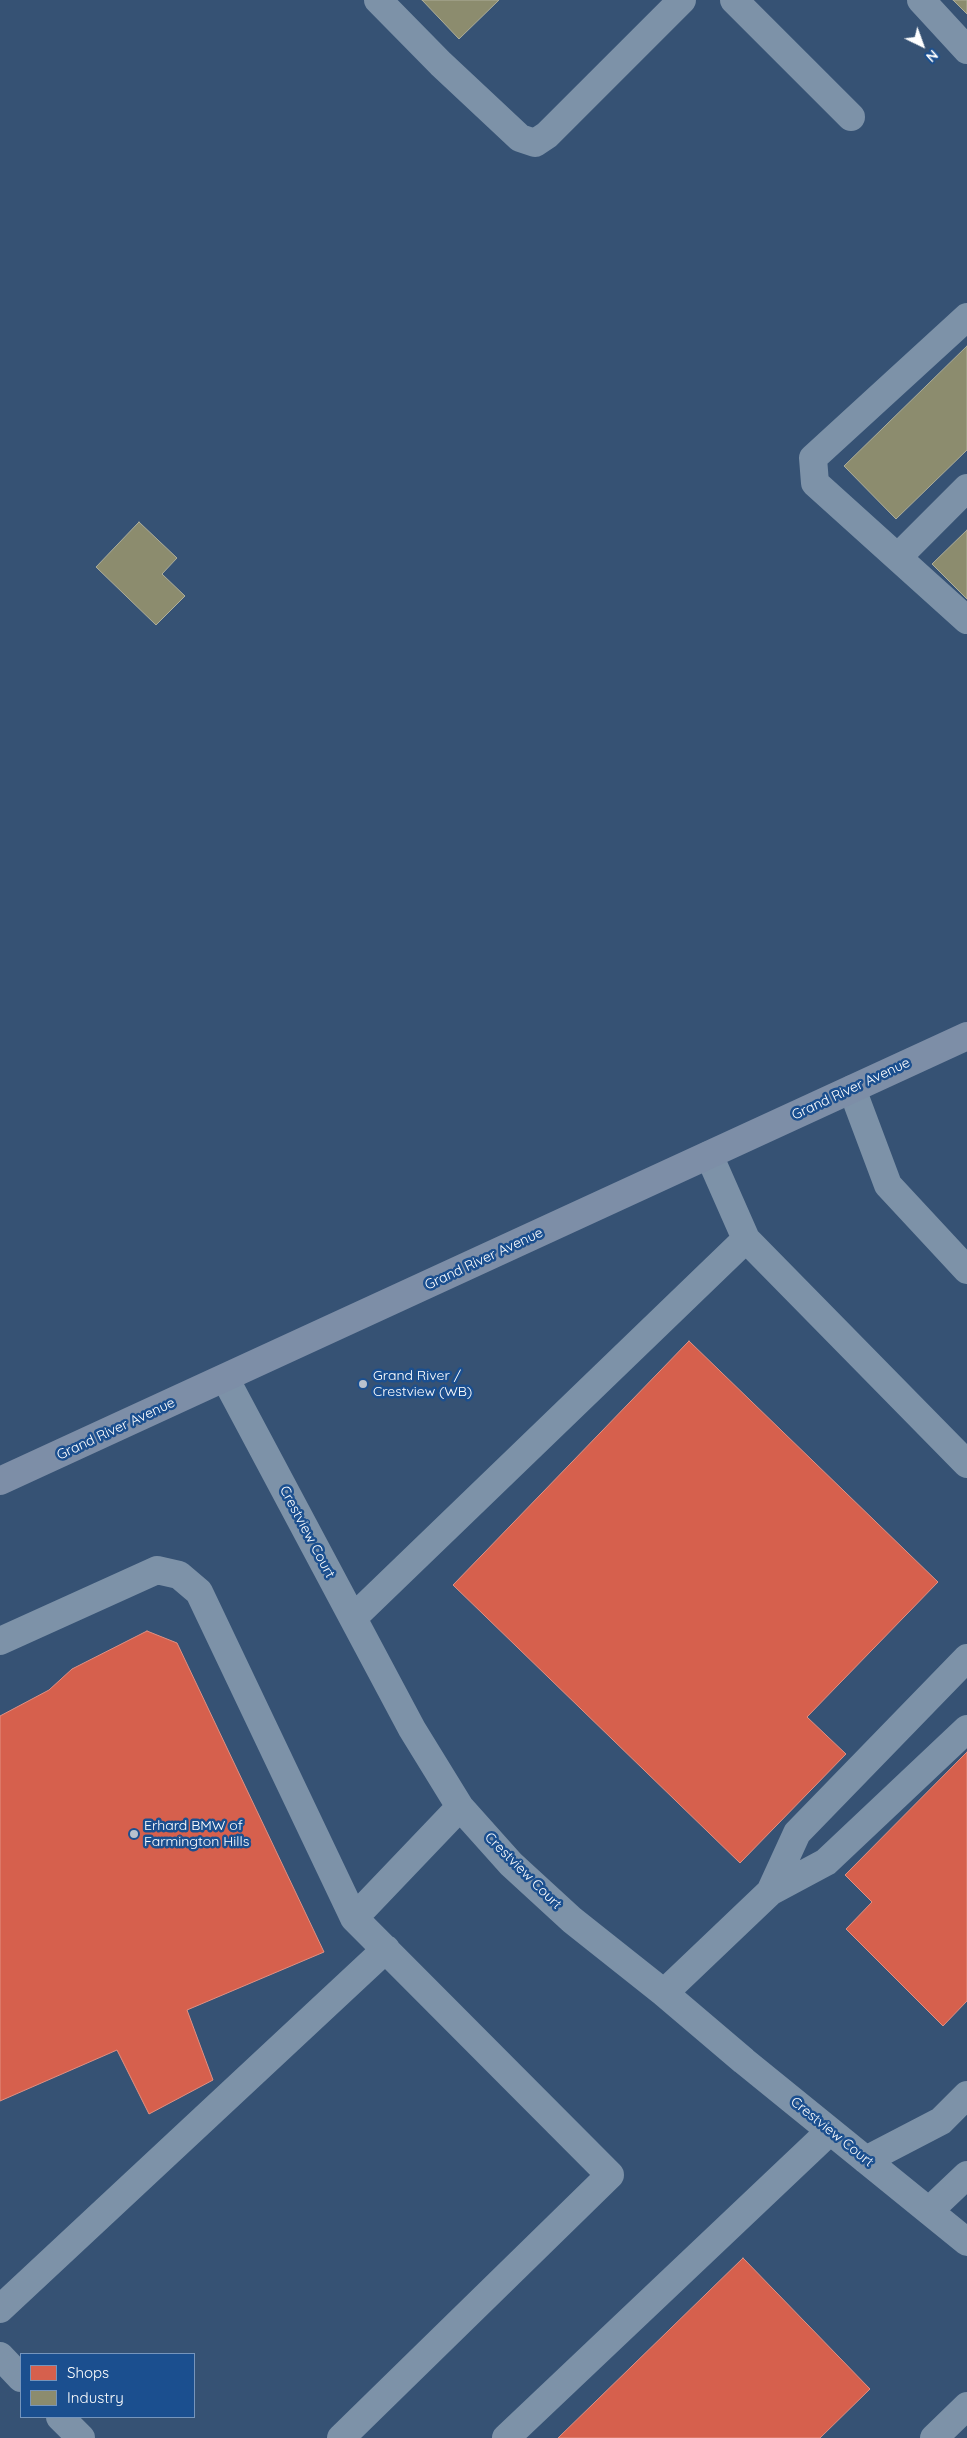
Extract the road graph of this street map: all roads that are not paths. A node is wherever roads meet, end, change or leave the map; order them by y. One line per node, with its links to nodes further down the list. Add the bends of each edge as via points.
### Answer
1 (378, 0): 2 (street, via 440,64 520,138 535,143 547,136)
2 (682, 0)
3 (734, 0): 6 (street)
4 (922, 0): 5 (street)
5 (967, 50)
6 (851, 117)
7 (967, 317): 9 (street, via 813,458 815,483)
8 (967, 488): 9 (street)
9 (898, 557): 10 (street)
10 (967, 620)
11 (967, 1036): 12 (main road, Grand River Avenue)
12 (852, 1089): 13 (main road, Grand River Avenue); 15 (street, via 888,1185)
13 (709, 1155): 14 (street); 16 (main road, Grand River Avenue)
14 (746, 1239): 17 (street); 19 (street)
15 (967, 1270)
16 (225, 1378): 18 (main road, Grand River Avenue); 19 (street, Crestview Court)
17 (967, 1464)
18 (0, 1481)
19 (353, 1618): 23 (street, Crestview Court, via 412,1729)
20 (0, 1641): 25 (street, via 158,1570 179,1575 199,1592)
21 (967, 1658): 24 (street, via 796,1833)
22 (967, 1729): 24 (street, via 826,1862)
23 (460, 1807): 25 (street); 27 (street, Crestview Court, via 511,1864 572,1920)
24 (770, 1892): 27 (street)
25 (354, 1918): 26 (street)
26 (386, 1950): 34 (street); 38 (street, via 610,2175)
27 (664, 1992): 29 (street, Crestview Court)
28 (967, 2095): 30 (street, via 940,2120)
29 (830, 2131): 30 (street, Crestview Court); 39 (street)
30 (866, 2160): 32 (street, Crestview Court)
31 (967, 2175): 32 (street)
32 (929, 2211): 33 (street, Crestview Court)
33 (967, 2242)
34 (0, 2309)
35 (967, 2406): 40 (street)
36 (61, 2418): 37 (street)
37 (81, 2438)
38 (341, 2438)
39 (506, 2438)
40 (934, 2438)

